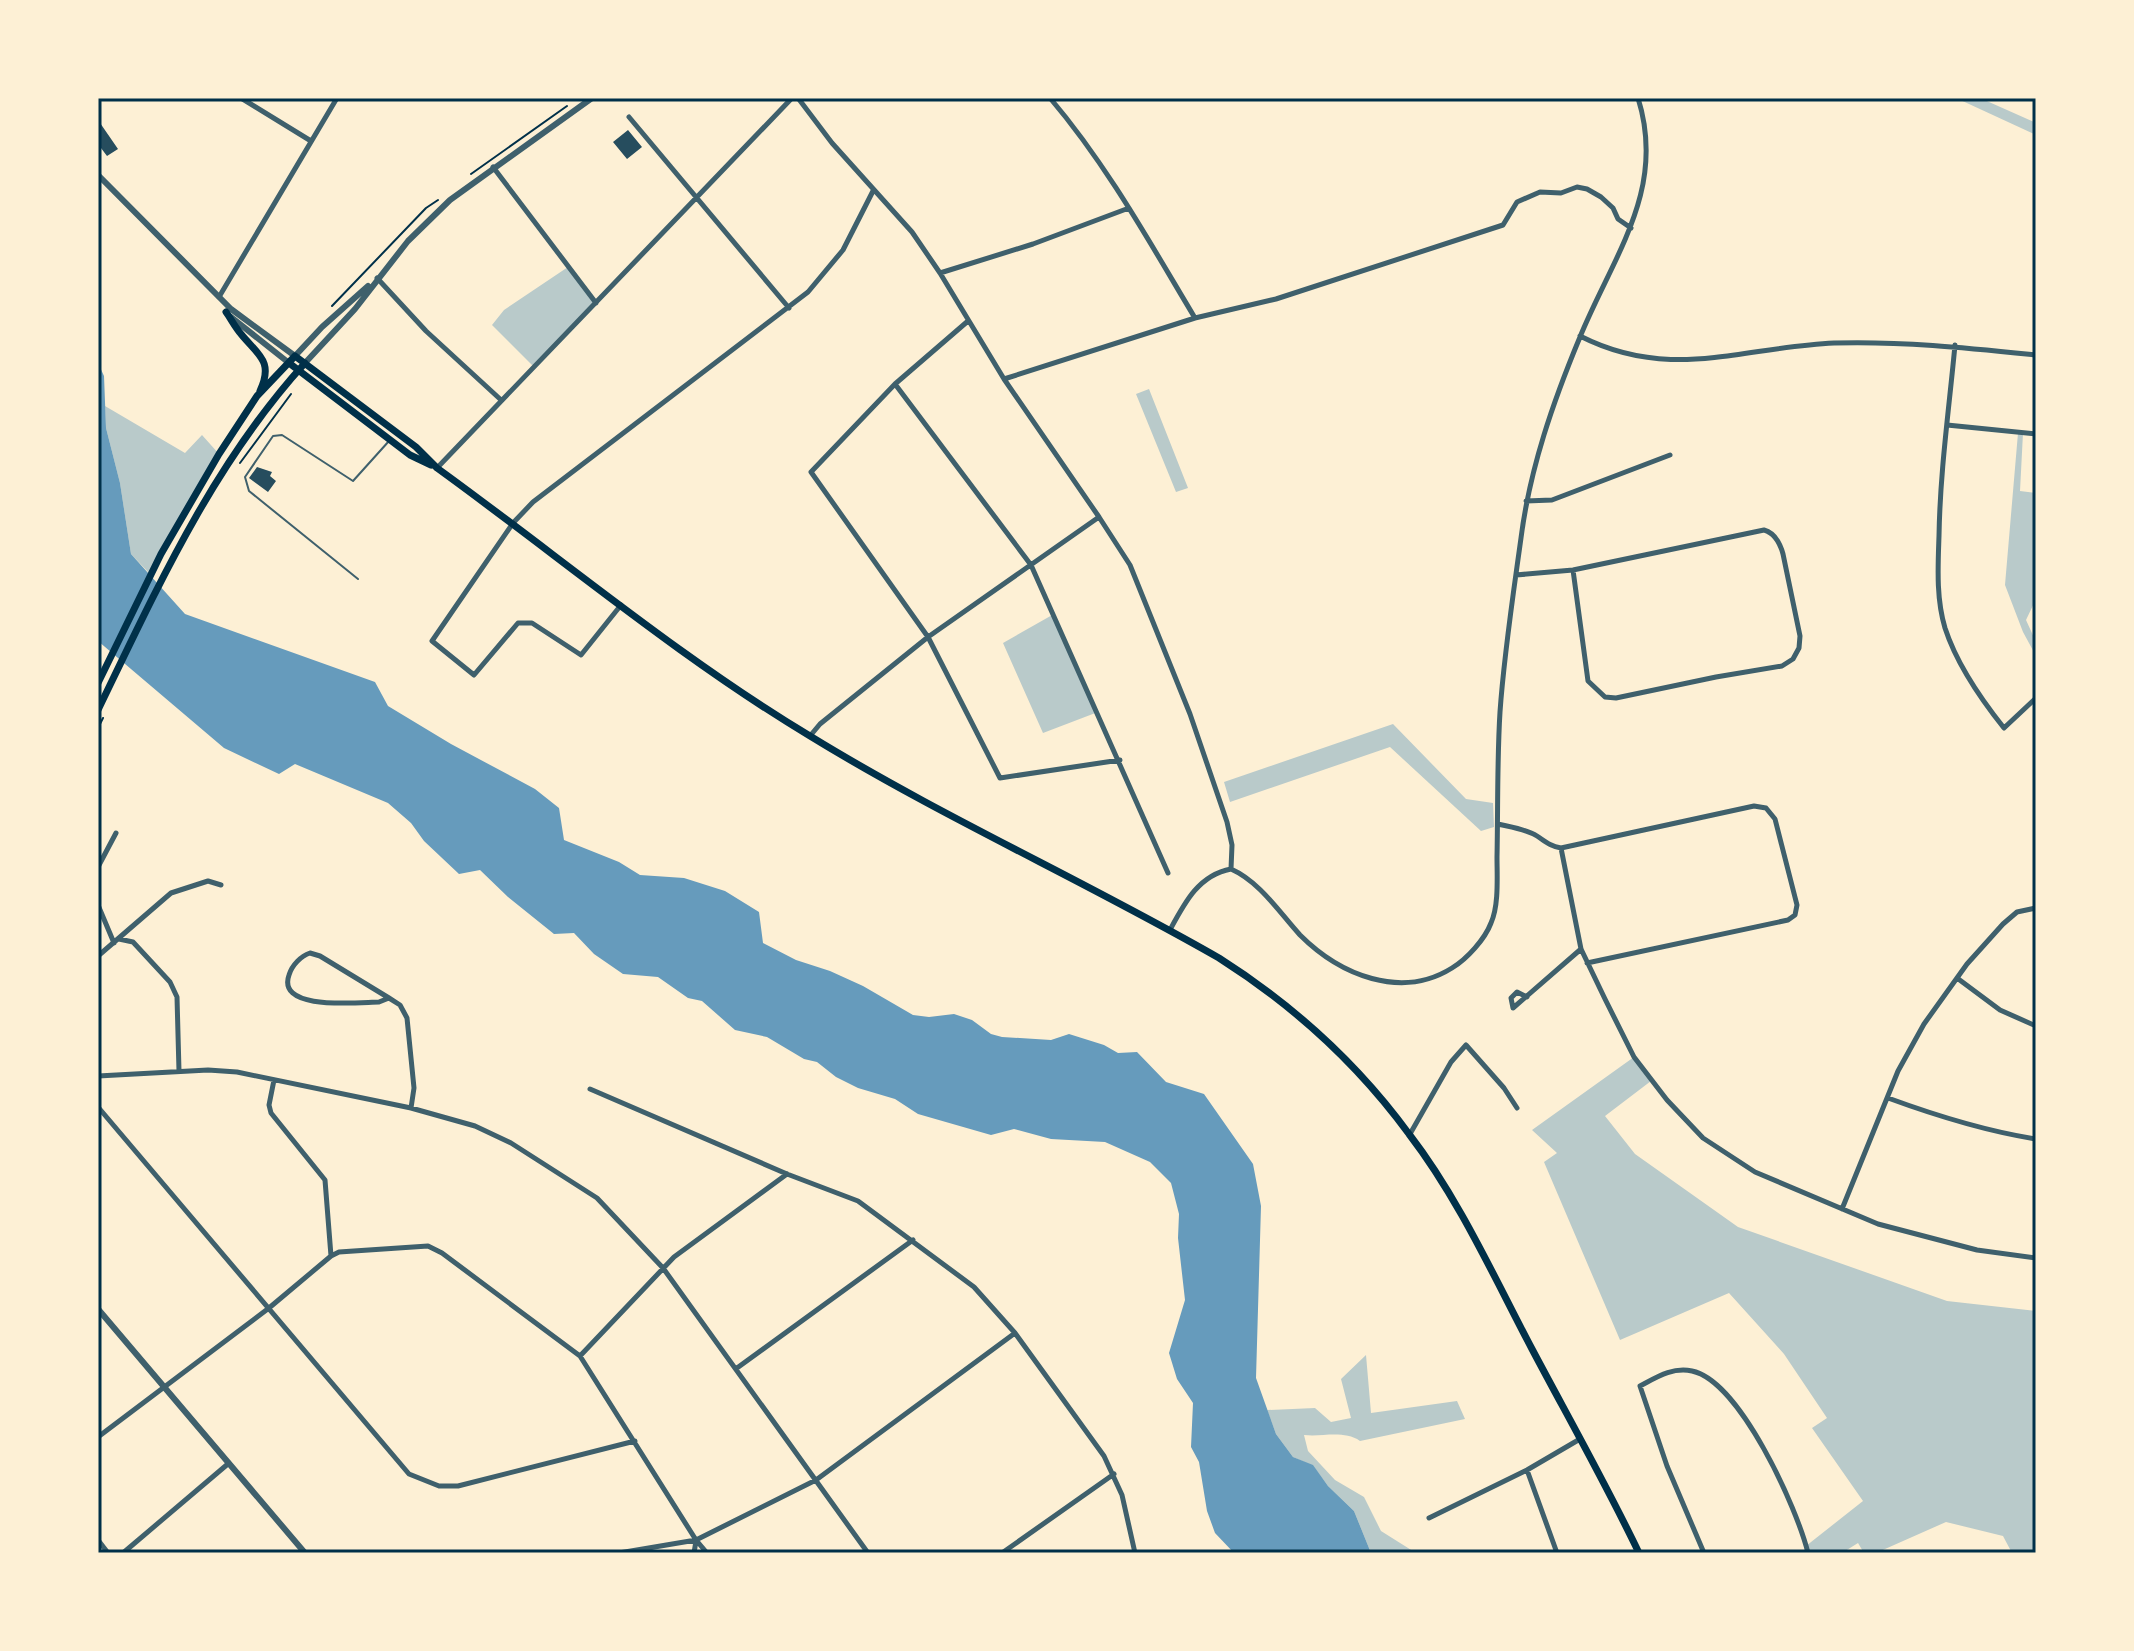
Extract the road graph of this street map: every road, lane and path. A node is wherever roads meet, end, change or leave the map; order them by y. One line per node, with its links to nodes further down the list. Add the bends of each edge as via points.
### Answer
1 (241, 98): 8 (street)
2 (337, 98): 8 (street)
3 (592, 98): 9 (street)
4 (795, 98): 11 (street); 12 (street)
5 (1050, 98): 13 (street)
6 (1638, 98): 14 (street, via 1646,123 1647,161)
7 (629, 117): 12 (street)
8 (311, 141): 17 (street)
9 (493, 167): 16 (street, via 433,216); 18 (street)
10 (98, 175): 17 (street)
11 (873, 191): 15 (street, via 912,232); 19 (street, via 843,250)
12 (697, 196): 18 (street); 19 (street)
13 (1129, 208): 15 (street); 21 (street)
14 (1631, 228): 21 (street, via 1587,189 1540,192 1517,202 1503,225 1276,299); 23 (street)
15 (940, 273): 22 (street)
16 (377, 278): 26 (street); 27 (street); 31 (street)
17 (219, 297): 20 (street); 26 (street)
18 (596, 303): 31 (street)
19 (789, 308): 40 (street, via 533,502)
20 (226, 312): 26 (street); 30 (main road, via 265,365 266,378)
21 (1195, 318): 28 (street)
22 (968, 321): 28 (street); 29 (street)
23 (1580, 336): 24 (street, via 1640,358 1704,360 1829,343); 38 (street, via 1545,429)
24 (1955, 345): 25 (street); 32 (street)
25 (2036, 355)
26 (292, 360): 27 (main road); 30 (main road)
27 (303, 370): 34 (main road); 36 (main road, via 416,447); 37 (path); 49 (main road, via 258,420 205,498)
28 (1004, 379): 39 (street)
29 (895, 384): 41 (street); 46 (street, via 811,472)
30 (257, 396): 47 (main road, via 161,554)
31 (500, 399): 36 (street)
32 (1947, 425): 33 (street); 48 (street, via 1938,551 1945,625 1963,670 2004,728)
33 (2036, 434)
34 (390, 440): 36 (main road); 44 (lane, via 353,481 282,435 273,436 245,477 249,491)
35 (1670, 455): 38 (street, via 1552,500)
36 (437, 468): 40 (main road)
37 (232, 473)
38 (1526, 501): 43 (street)
39 (1099, 517): 41 (street); 56 (street, via 1130,565 1190,714 1227,822)
40 (513, 523): 45 (main road); 45 (street, via 432,641 474,675 518,623 532,623 581,655)
41 (1031, 565): 46 (street); 51 (street)
42 (1573, 570): 42 (street, via 1770,532 1783,554 1799,648 1782,666 1605,697 1588,681); 43 (street)
43 (1516, 575): 52 (street, via 1500,711)
44 (358, 579)
45 (621, 604): 50 (main road, via 699,664)
46 (928, 637): 50 (street); 51 (street, via 1000,778)
47 (99, 682)
48 (2036, 698)
49 (98, 710)
50 (810, 736): 61 (main road)
51 (1120, 760): 57 (street)
52 (1498, 824): 54 (street); 56 (street, via 1492,922 1454,968 1422,982 1389,984 1335,961 1303,938 1246,875)
53 (116, 833): 55 (street)
54 (1561, 848): 63 (street); 65 (street, via 1754,806 1766,808 1775,819 1797,905 1788,920)
55 (98, 867)
56 (1231, 869): 61 (street, via 1201,881)
57 (1168, 873)
58 (221, 885): 62 (street, via 208,881 171,893)
59 (98, 905): 62 (street)
60 (2036, 908): 66 (street, via 2017,912 2003,924)
61 (1170, 930): 78 (main road, via 1262,985 1312,1025)
62 (117, 941): 64 (street); 70 (street, via 133,942 170,982 177,997)
63 (1581, 949): 65 (street); 67 (street)
64 (98, 956)
65 (1587, 963): 81 (street, via 1634,1057 1703,1138 1755,1172)
66 (1957, 978): 69 (street, via 2000,1010); 74 (street, via 1911,1046)
67 (1527, 997)
68 (389, 998): 68 (street, via 310,953 289,975 292,992 308,1001); 76 (street, via 407,1018)
69 (2036, 1026)
70 (179, 1071): 71 (street); 72 (street, via 237,1072)
71 (98, 1076)
72 (274, 1080): 76 (street); 83 (street, via 271,1113 325,1180)
73 (590, 1089): 80 (street)
74 (1888, 1098): 79 (street, via 1936,1116); 81 (street)
75 (98, 1107): 86 (street)
76 (411, 1108): 85 (street, via 475,1126 567,1177 597,1198)
77 (1517, 1108): 78 (street, via 1466,1045)
78 (1410, 1134): 93 (main road, via 1454,1204)
79 (2036, 1139)
80 (787, 1174): 82 (street, via 858,1201); 85 (street)
81 (1842, 1209): 84 (street, via 1921,1237)
82 (913, 1240): 88 (street, via 974,1287); 90 (street)
83 (331, 1256): 86 (street); 89 (street, via 428,1246)
84 (2036, 1258)
85 (663, 1268): 89 (street); 90 (street)
86 (269, 1308): 91 (street); 94 (street, via 396,1460 425,1482 458,1486)
87 (98, 1309): 91 (street)
88 (1015, 1333): 97 (street); 98 (street)
89 (580, 1356): 94 (street)
90 (737, 1368): 98 (street)
91 (163, 1387): 92 (street); 95 (street)
92 (98, 1437)
93 (1580, 1439): 96 (street); 112 (main road)
94 (635, 1441): 101 (street)
95 (229, 1463): 103 (street); 104 (street)
96 (1527, 1470): 99 (street); 111 (street)
97 (1114, 1474): 109 (street); 110 (street)
98 (816, 1480): 101 (street); 108 (street)
99 (1429, 1518)
100 (98, 1540): 102 (street)
101 (696, 1540): 105 (street); 106 (street); 107 (street)
102 (108, 1553)
103 (123, 1553)
104 (305, 1553)
105 (619, 1553)
106 (694, 1553)
107 (707, 1553)
108 (868, 1553)
109 (1002, 1553)
110 (1135, 1553)
111 (1557, 1553)
112 (1639, 1553)
113 (1704, 1553): 114 (street, via 1640,1386 1677,1370 1715,1381 1747,1420 1768,1455)
114 (1808, 1553)

